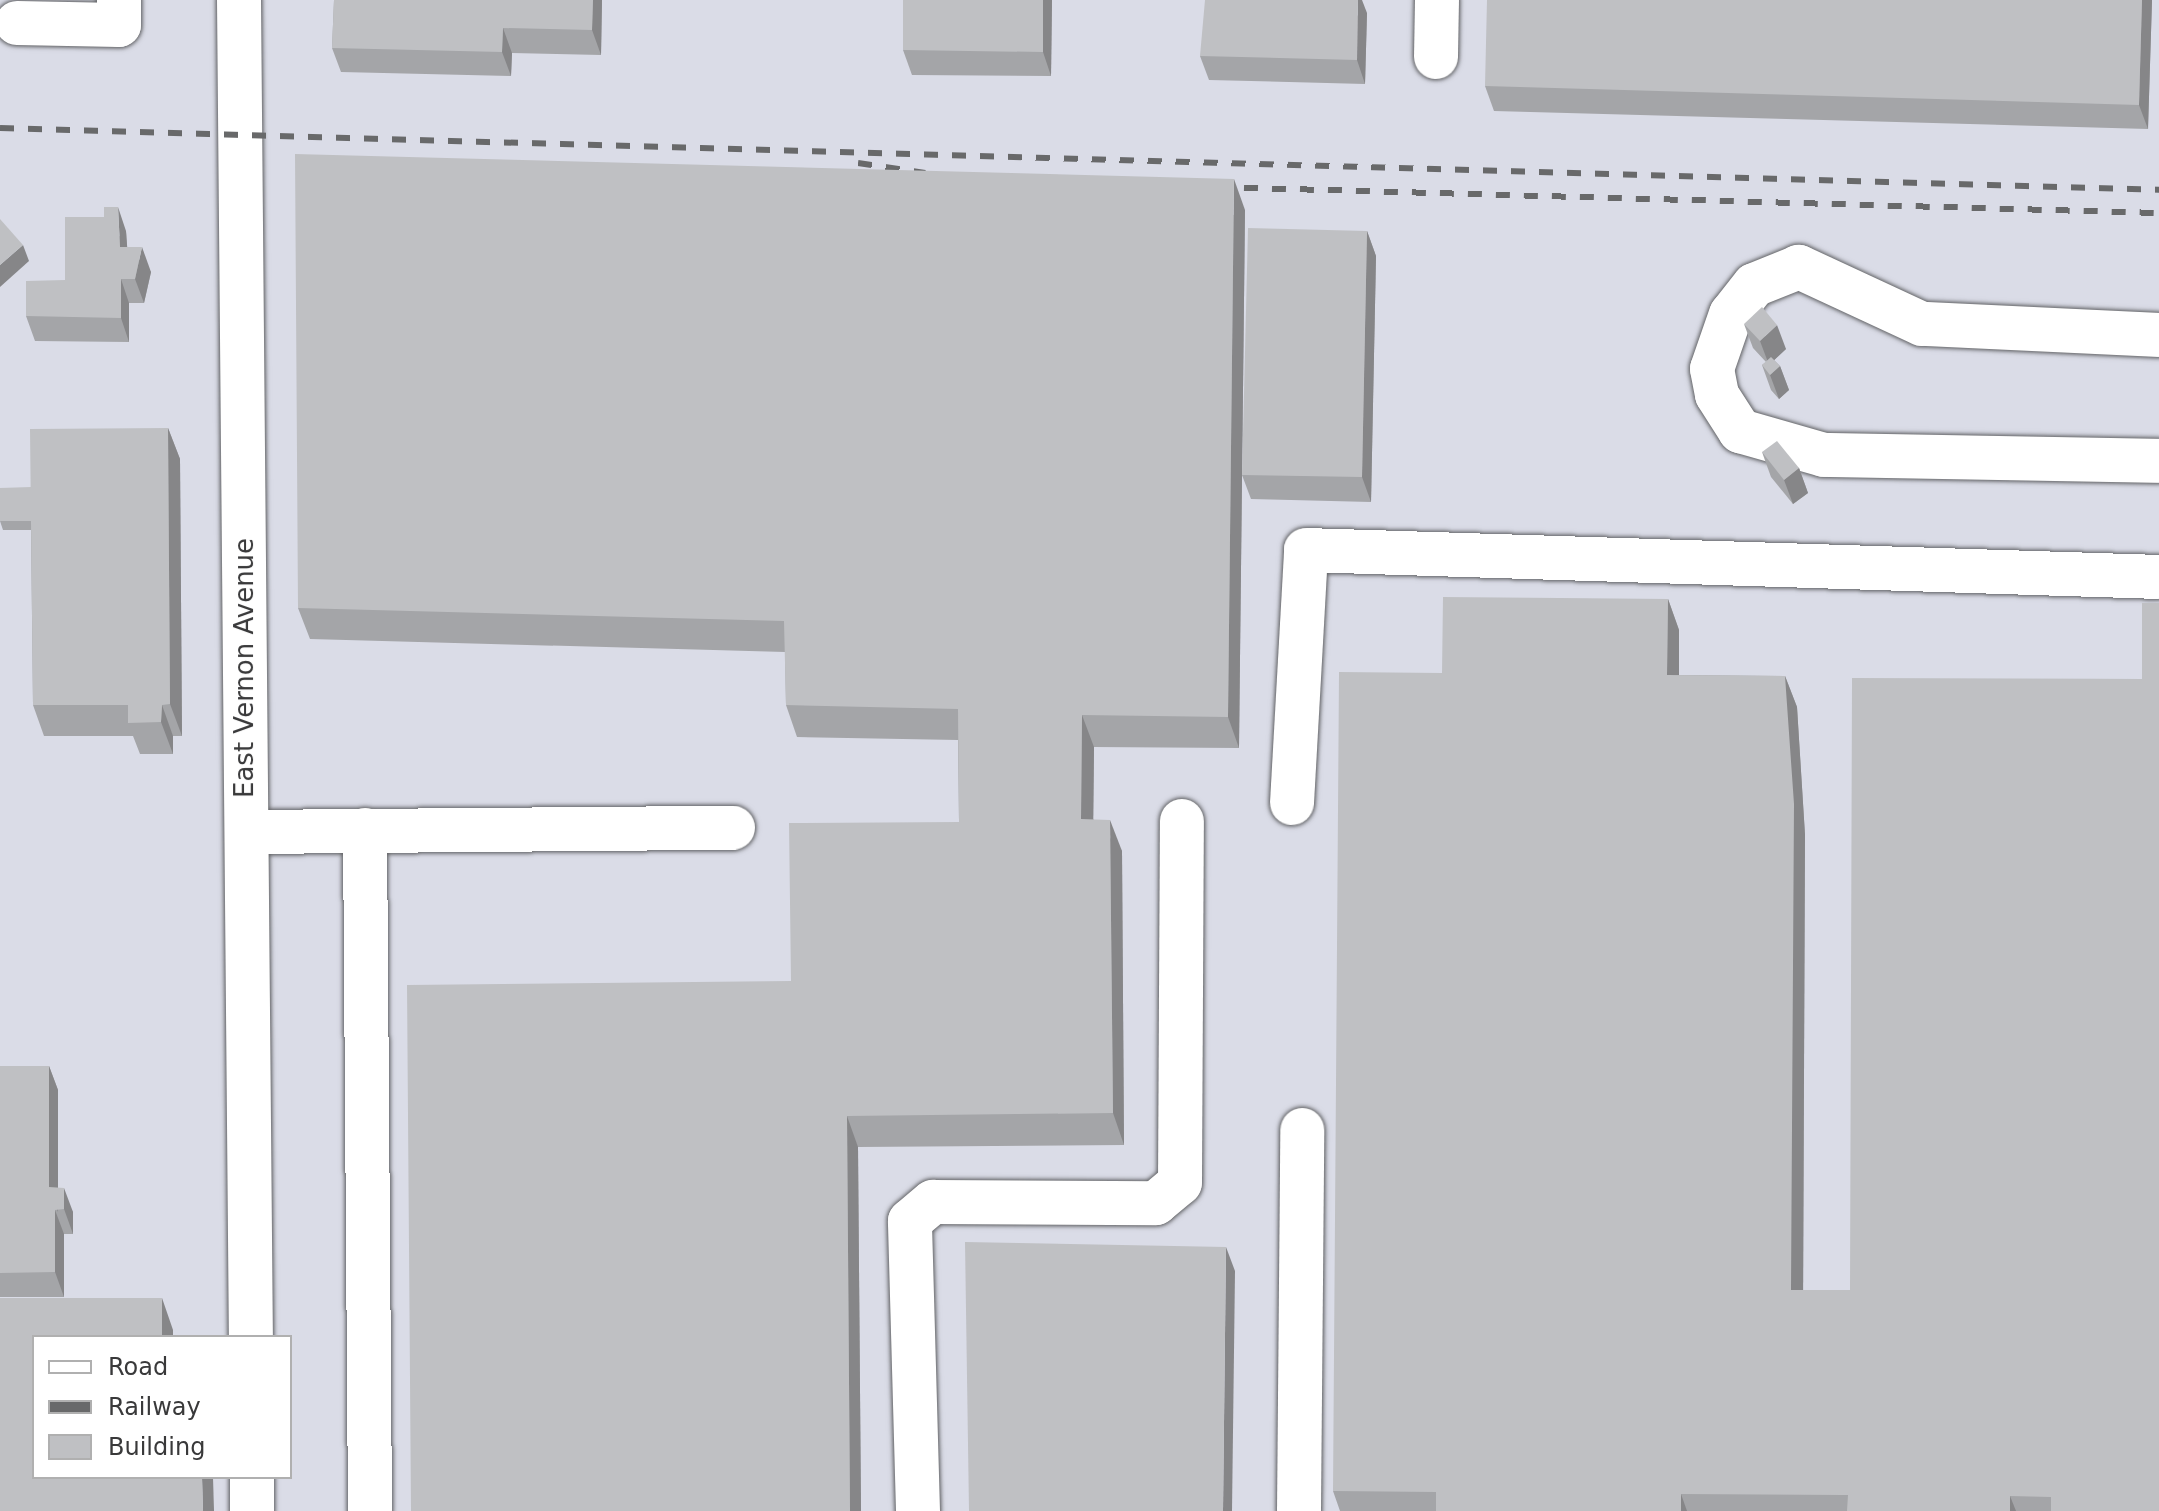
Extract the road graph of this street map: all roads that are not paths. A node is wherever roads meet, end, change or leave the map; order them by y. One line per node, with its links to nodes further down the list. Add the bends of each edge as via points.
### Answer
1 (119, 0): 4 (street, via 119,25)
2 (239, 0): 13 (street, East Vernon Avenue)
3 (1437, 0): 5 (street)
4 (17, 23)
5 (1436, 57)
6 (2159, 335): 7 (street, via 1922,324 1799,267 1754,285 1731,314 1712,369 1717,395 1740,431 1824,455)
7 (2159, 461)
8 (2159, 577): 9 (street, via 1306,550)
9 (1292, 803)
10 (1182, 821): 19 (street, via 1180,1183 1156,1203 933,1202 910,1221)
11 (733, 828): 12 (street)
12 (365, 830): 13 (street); 18 (street)
13 (247, 832): 15 (street, East Vernon Avenue)
14 (1302, 1130): 20 (street)
15 (251, 1335)
16 (252, 1479): 17 (street)
17 (252, 1511)
18 (370, 1511)
19 (918, 1511)
20 (1299, 1511)

